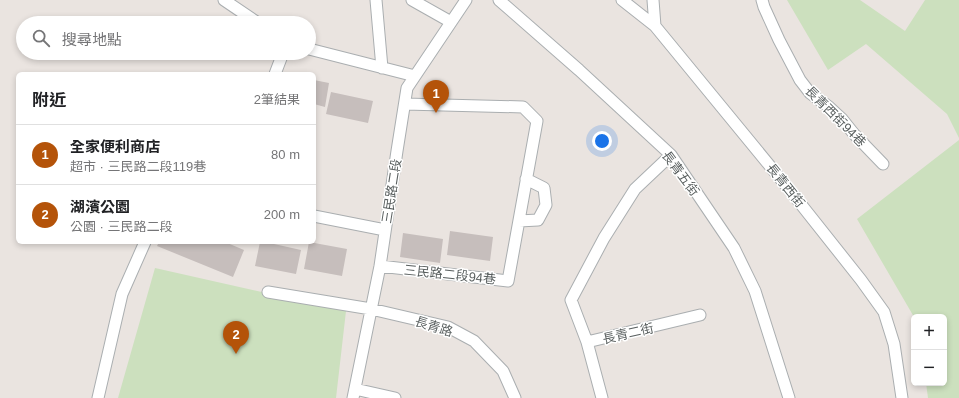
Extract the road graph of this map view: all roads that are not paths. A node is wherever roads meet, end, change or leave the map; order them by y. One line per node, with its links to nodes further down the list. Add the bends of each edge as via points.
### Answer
1 (224, 0): 9 (street)
2 (376, 0): 14 (street)
3 (412, 0): 10 (street)
4 (466, 0): 10 (street, 三民路二段)
5 (499, 0): 18 (street, 長青五街)
6 (622, 0): 11 (street, 長青西街)
7 (653, 0): 11 (street)
8 (762, 0): 19 (street, 長青西街94巷, via 800,80 810,93 842,119)
9 (248, 16)
10 (451, 22): 16 (street, 三民路二段)
11 (655, 26): 36 (street, 長青西街, via 788,188 884,312 894,344)
12 (316, 50): 14 (street)
13 (280, 60): 15 (street)
14 (382, 68): 16 (street)
15 (276, 72)
16 (415, 76): 17 (street, 三民路二段, via 407,88)
17 (405, 104): 20 (street, 三民路二段94巷, via 523,107 537,121); 23 (street, 三民路二段)
18 (671, 155): 29 (street, via 635,189 604,238 571,300); 35 (street, 長青五街, via 734,248 754,291)
19 (883, 164)
20 (526, 179): 22 (street, 三民路二段94巷); 22 (street, via 544,188 546,205 538,220)
21 (316, 216): 23 (street)
22 (519, 221): 25 (street, 三民路二段94巷, via 508,280)
23 (385, 230): 25 (street, 三民路二段)
24 (144, 244): 31 (street, via 122,294)
25 (380, 266): 27 (street, 三民路二段)
26 (268, 292): 27 (street, 長青路)
27 (370, 310): 30 (street, 三民路二段); 33 (street, 長青路, via 448,327 474,342 503,371)
28 (700, 316): 29 (street, 長青二街)
29 (587, 342): 34 (street, 長青二街)
30 (354, 393): 32 (street)
31 (98, 398)
32 (395, 398)
33 (516, 398)
34 (602, 398)
35 (789, 398)
36 (902, 398)

